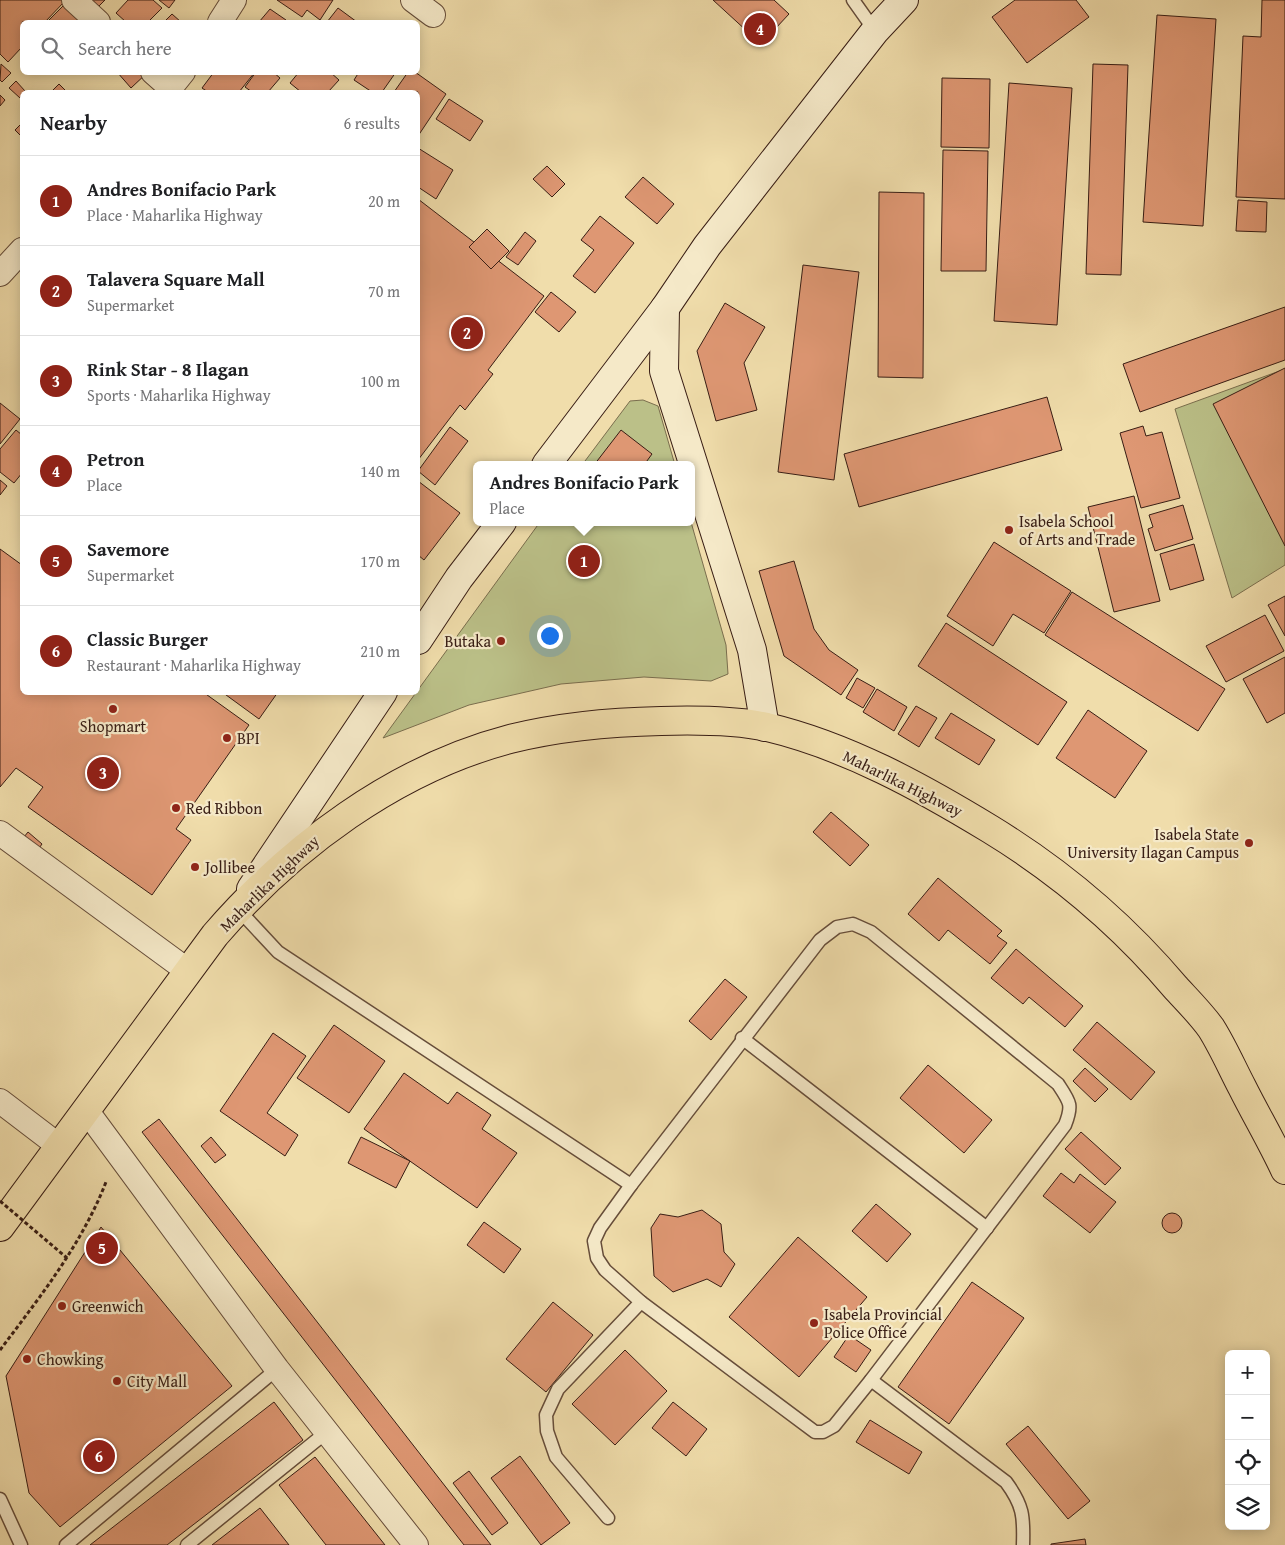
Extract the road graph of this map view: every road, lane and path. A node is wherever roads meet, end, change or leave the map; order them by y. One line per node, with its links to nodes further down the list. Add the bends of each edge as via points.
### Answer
1 (74, 0): 7 (street)
2 (234, 0): 8 (street)
3 (412, 0): 6 (street)
4 (853, 0): 9 (lane)
5 (904, 0): 9 (main road)
6 (433, 15)
7 (96, 20)
8 (221, 20)
9 (875, 31): 14 (main road, via 707,246)
10 (158, 75): 11 (street)
11 (174, 84)
12 (20, 252): 13 (street)
13 (0, 274)
14 (665, 308): 15 (main road); 16 (main road, via 664,371)
15 (549, 461)
16 (692, 461)
17 (695, 469): 21 (main road, via 752,650)
18 (499, 526): 19 (main road)
19 (420, 637)
20 (380, 695): 23 (main road)
21 (765, 727): 23 (highway, Maharlika Highway, via 697,720 633,721 510,739 456,758 375,798 316,837); 29 (highway, Maharlika Highway, via 860,759 920,788 1038,858 1096,905 1147,953 1210,1027)
22 (0, 833): 24 (street)
23 (238, 909): 24 (highway, Maharlika Highway); 30 (lane, via 278,952)
24 (188, 971): 27 (highway, Maharlika Highway)
25 (742, 1038): 30 (lane); 34 (lane); 34 (lane, via 820,940 837,927 853,924 871,932 1058,1084 1068,1099 1071,1110 1065,1125)
26 (0, 1101): 28 (street)
27 (86, 1110): 28 (highway, Maharlika Highway); 38 (street)
28 (59, 1146): 33 (highway, Maharlika Highway)
29 (1285, 1168)
30 (631, 1185): 36 (lane, via 594,1241 597,1258 605,1270)
31 (0, 1201): 35 (path, bridge)
32 (94, 1214): 35 (path)
33 (0, 1228)
34 (987, 1228): 39 (lane)
35 (67, 1258): 37 (path)
36 (641, 1302): 39 (lane, via 815,1432 834,1426); 42 (lane, via 558,1390 546,1415 547,1431 556,1457)
37 (0, 1350)
38 (277, 1370): 40 (street); 44 (lane)
39 (872, 1380): 47 (lane, via 1006,1482 1020,1500 1024,1526)
40 (328, 1431): 45 (lane); 46 (street)
41 (0, 1499): 43 (lane)
42 (608, 1518)
43 (21, 1545)
44 (66, 1545)
45 (187, 1545)
46 (416, 1545)
47 (1022, 1545)

